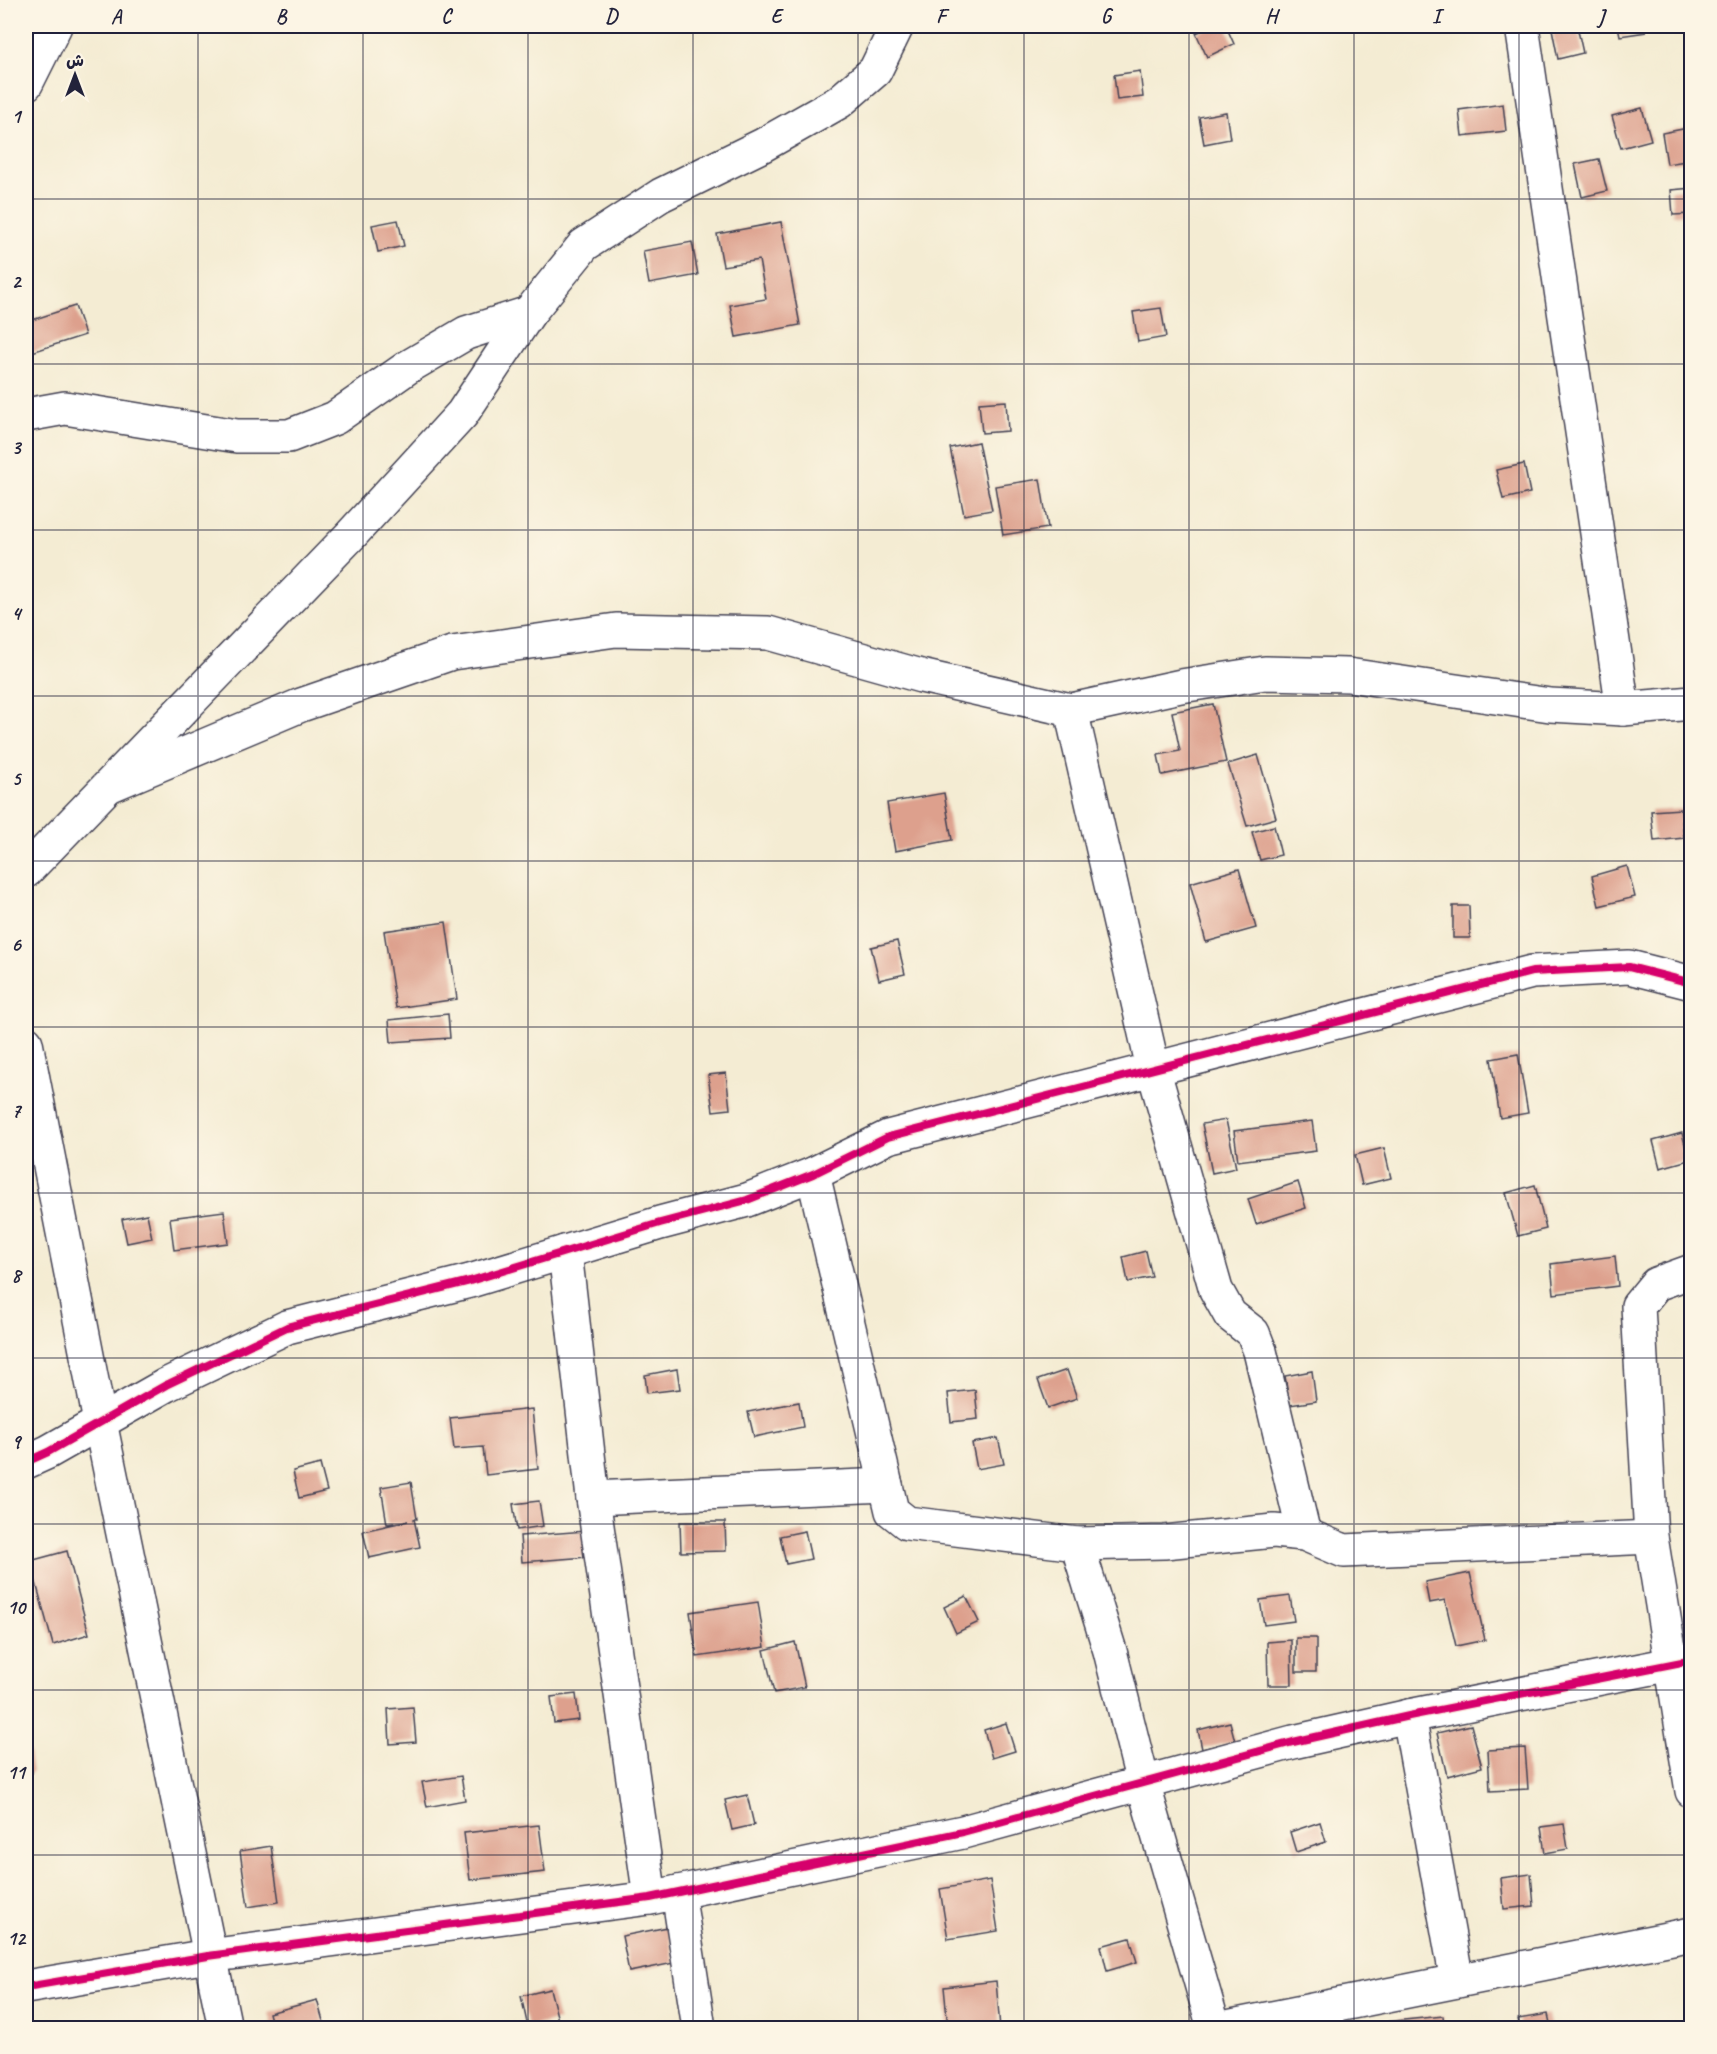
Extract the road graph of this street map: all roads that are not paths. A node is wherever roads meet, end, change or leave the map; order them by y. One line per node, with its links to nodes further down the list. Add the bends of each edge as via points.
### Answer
1 (55, 26): 4 (street)
2 (897, 26): 5 (street, via 875,70 839,102 661,195 584,245)
3 (1522, 26): 8 (street)
4 (26, 84)
5 (529, 313): 6 (street, via 466,333 408,367 335,418 289,436 237,436 65,408); 10 (street, via 462,414)
6 (26, 415)
7 (1692, 703): 8 (street)
8 (1623, 709): 9 (street, via 1550,705 1348,675 1265,673)
9 (1071, 710): 10 (street, via 921,676 768,633 616,630 452,653 301,705); 14 (street)
10 (111, 785): 11 (street)
11 (26, 871)
12 (1692, 983): 14 (street, via 1629,966 1532,972)
13 (26, 1043): 18 (street)
14 (1153, 1068): 15 (street, via 888,1137); 22 (street, via 1216,1290 1230,1315 1253,1333 1260,1351)
15 (813, 1174): 16 (street, via 747,1200); 20 (street)
16 (565, 1252): 18 (street, via 459,1284 287,1327 166,1385); 21 (street)
17 (1692, 1270): 23 (street, via 1656,1284 1638,1306)
18 (100, 1422): 19 (street); 31 (street)
19 (26, 1462)
20 (886, 1485): 21 (street); 24 (street, via 892,1511 908,1523)
21 (593, 1498): 29 (street)
22 (1304, 1534): 23 (street, via 1344,1551); 24 (street, via 1274,1531 1164,1542)
23 (1651, 1537): 25 (street)
24 (1077, 1544): 27 (street, via 1110,1651)
25 (1681, 1662): 26 (street); 28 (street)
26 (1409, 1716): 27 (street, via 1293,1742); 32 (street)
27 (1143, 1783): 29 (street, via 963,1832); 36 (street)
28 (1692, 1791)
29 (664, 1895): 31 (street); 35 (street)
30 (1692, 1934): 32 (street)
31 (208, 1956): 33 (street); 34 (street)
32 (1458, 1981): 37 (street)
33 (26, 1987)
34 (225, 2028)
35 (699, 2028)
36 (1214, 2028)
37 (1222, 2028)

